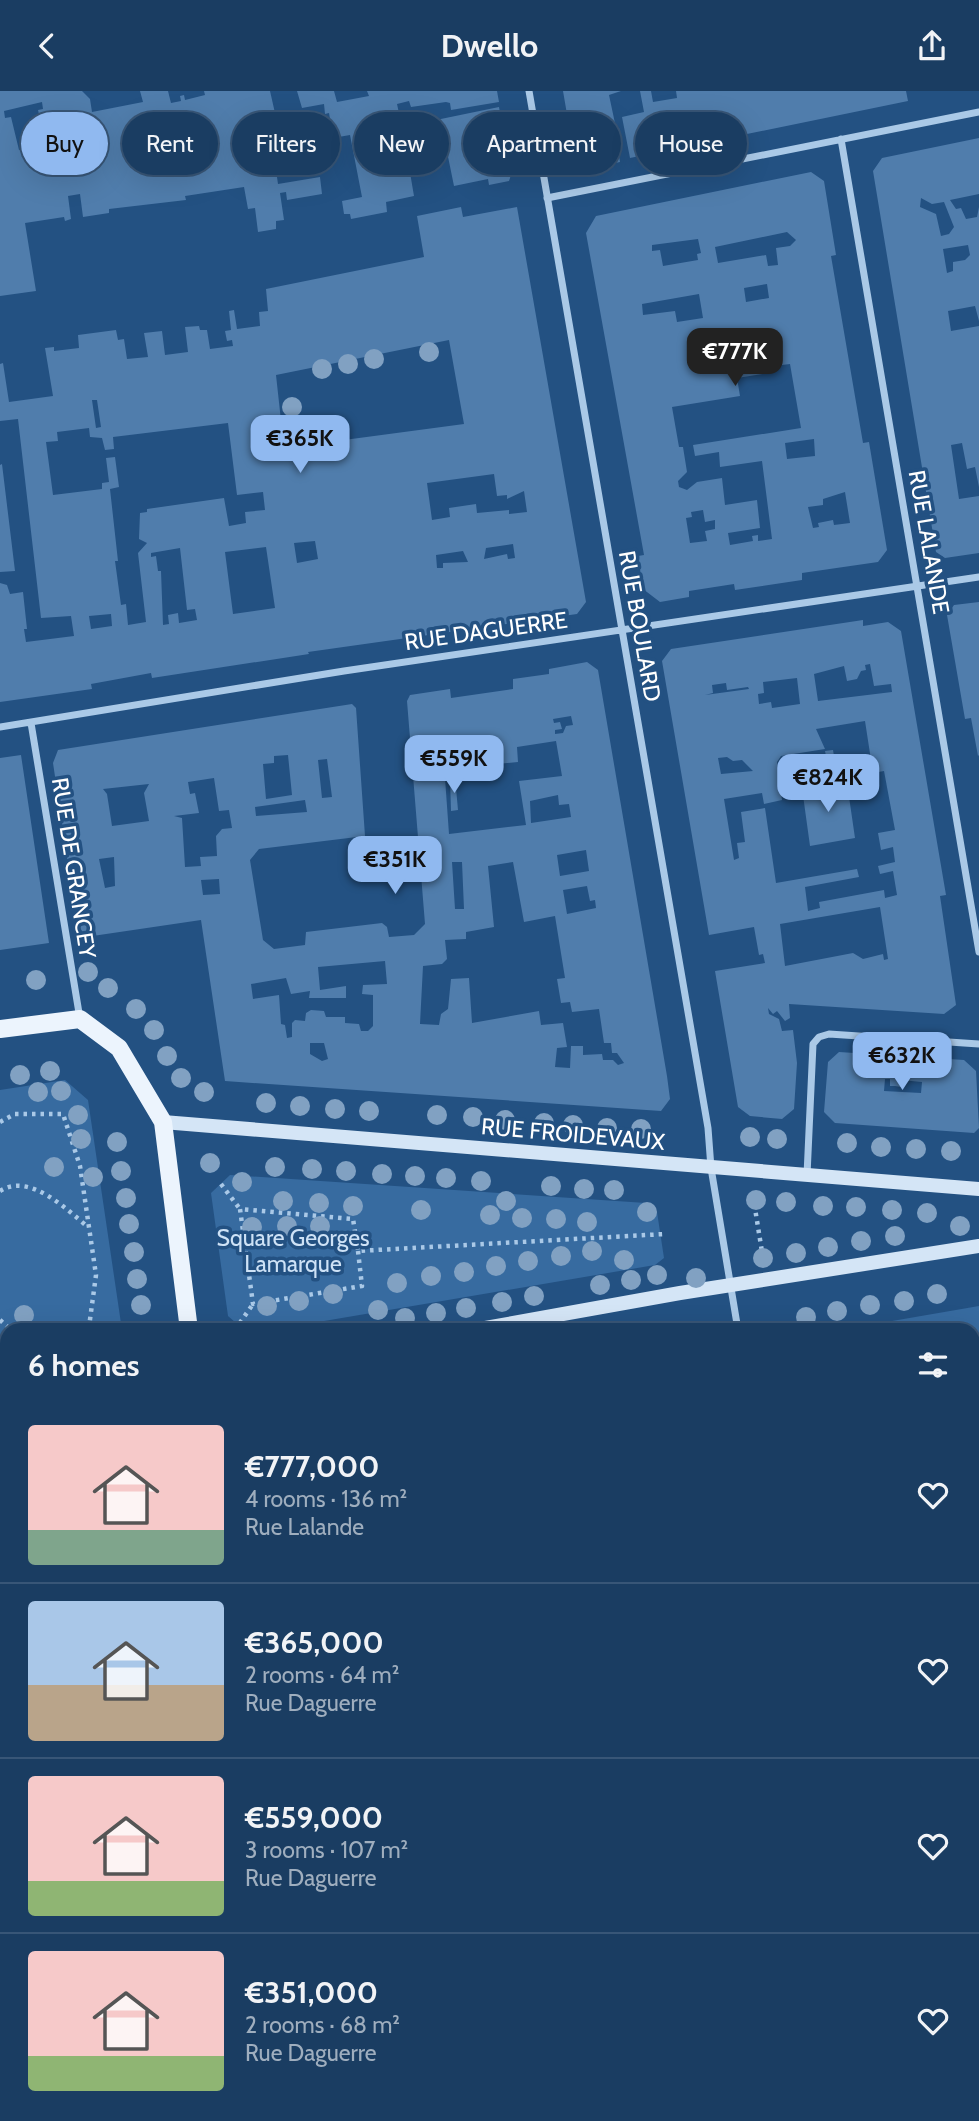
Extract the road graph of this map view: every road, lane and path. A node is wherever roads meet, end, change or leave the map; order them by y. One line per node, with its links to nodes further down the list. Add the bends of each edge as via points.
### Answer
1 (529, 91): 4 (street, RUE BOULARD)
2 (979, 112): 3 (street)
3 (841, 139): 4 (street); 6 (street, RUE LALANDE)
4 (547, 198): 7 (street, RUE BOULARD)
5 (979, 577): 6 (street, RUE DAGUERRE)
6 (917, 586): 7 (street, RUE DAGUERRE); 10 (street, RUE LALANDE)
7 (621, 631): 8 (street, RUE DAGUERRE); 16 (street, RUE BOULARD, via 708,1128)
8 (31, 723): 9 (street, RUE DAGUERRE); 11 (street, RUE DE GRANCEY)
9 (0, 727)
10 (979, 952)
11 (80, 1019): 12 (main road); 15 (main road, via 118,1048)
12 (0, 1028)
13 (979, 1044): 17 (street, via 819,1037 813,1044)
14 (0, 1122): 23 (path, via 15,1114 63,1114 80,1166)
15 (163, 1122): 16 (main road, RUE FROIDEVAUX); 31 (main road)
16 (711, 1168): 17 (main road, RUE FROIDEVAUX); 28 (street, RUE BOULARD)
17 (807, 1175): 19 (main road, RUE FROIDEVAUX)
18 (221, 1184): 22 (path)
19 (979, 1189)
20 (0, 1191): 23 (path, via 27,1187 49,1196)
21 (753, 1196): 27 (path)
22 (240, 1209): 26 (path, via 353,1219); 29 (path)
23 (89, 1228): 30 (path, via 96,1275)
24 (665, 1234): 26 (path)
25 (979, 1246): 28 (main road)
26 (358, 1251): 29 (path, via 362,1286)
27 (765, 1266)
28 (730, 1285): 33 (main road); 34 (street, RUE BOULARD)
29 (253, 1304): 32 (path)
30 (91, 1323)
31 (188, 1323)
32 (240, 1323)
33 (514, 1323)
34 (737, 1323)

